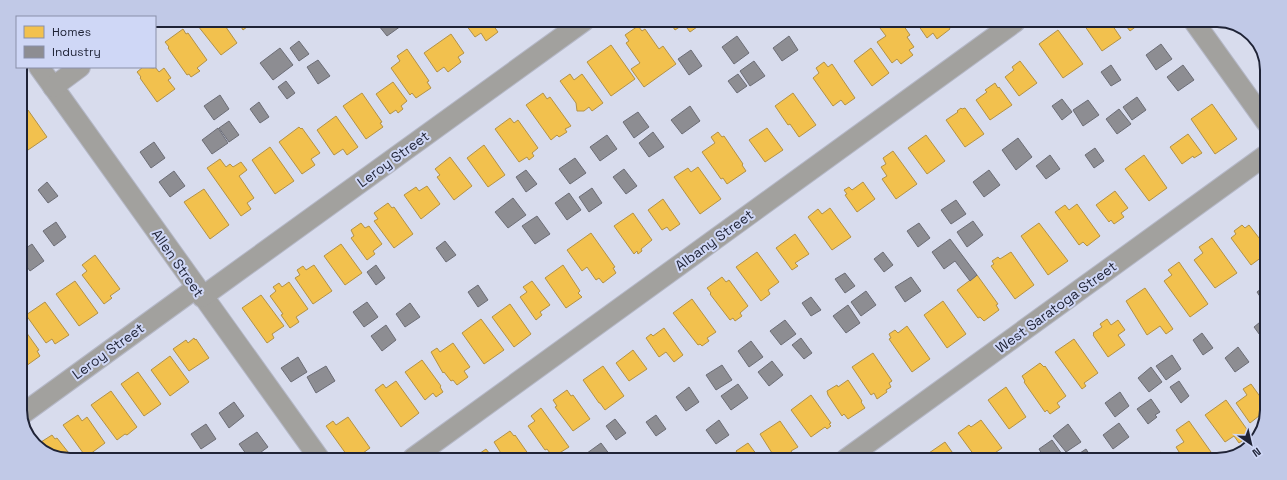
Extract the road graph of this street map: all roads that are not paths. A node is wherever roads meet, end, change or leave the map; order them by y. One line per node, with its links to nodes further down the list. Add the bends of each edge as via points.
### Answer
1 (575, 27): 9 (street, Leroy Street)
2 (1008, 27): 12 (street, Albany Street)
3 (1198, 27): 7 (street)
4 (40, 68): 6 (street, Allen Street)
5 (79, 68): 6 (street)
6 (53, 87): 9 (street, Allen Street)
7 (1260, 114)
8 (1260, 160): 13 (street, West Saratoga Street)
9 (199, 292): 10 (street, Leroy Street); 11 (street, Allen Street)
10 (27, 411)
11 (315, 453)
12 (420, 453)
13 (854, 453)

